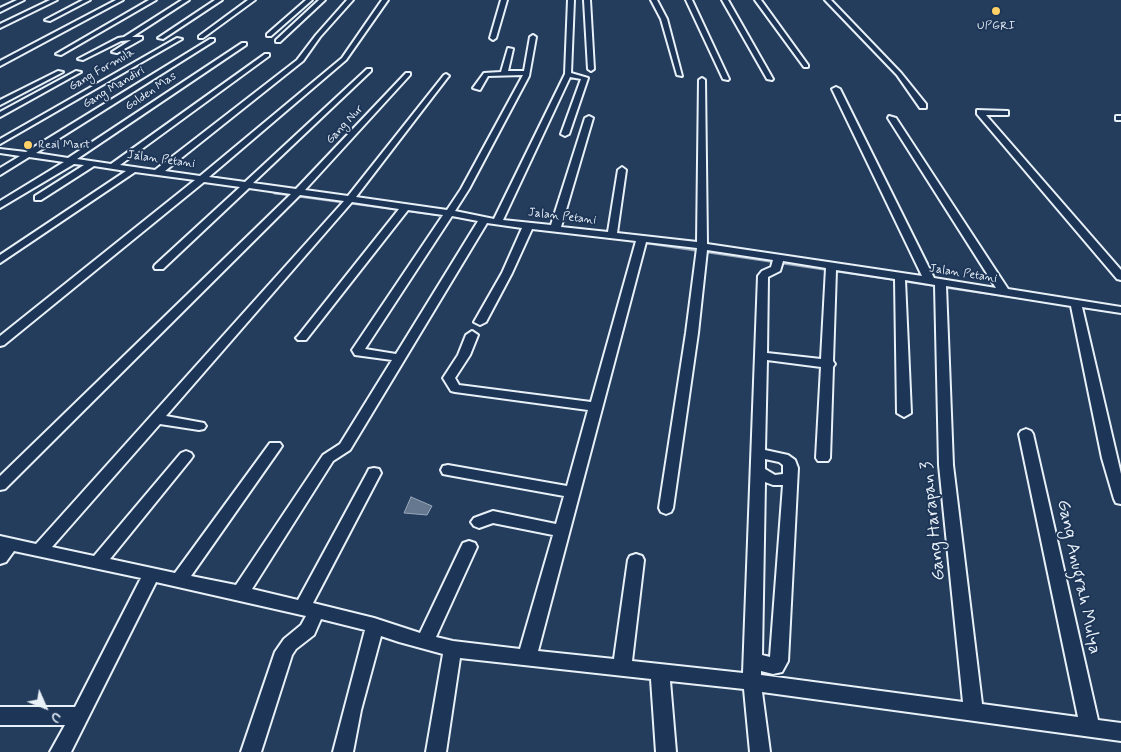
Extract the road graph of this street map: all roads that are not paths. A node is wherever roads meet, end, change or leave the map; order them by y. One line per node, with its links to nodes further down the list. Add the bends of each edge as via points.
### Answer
1 (21, 0): 21 (street)
2 (54, 0): 23 (street)
3 (87, 0): 22 (street)
4 (120, 0): 38 (street)
5 (153, 0): 34 (street)
6 (186, 0): 27 (street)
7 (219, 0): 63 (street, Gang Formula, via 162,38 179,39)
8 (252, 0): 25 (street)
9 (309, 0): 24 (street)
10 (322, 0): 30 (street)
11 (350, 0): 39 (street, via 318,36)
12 (385, 0): 73 (street, via 344,59)
13 (504, 0): 28 (street)
14 (571, 0): 48 (street)
15 (587, 0): 41 (street)
16 (654, 0): 49 (street, via 664,19)
17 (690, 0): 51 (street)
18 (725, 0): 52 (street)
19 (758, 0): 40 (street)
20 (828, 0): 57 (street, via 899,74)
21 (0, 10)
22 (48, 20)
23 (0, 26)
24 (268, 35)
25 (201, 37)
26 (533, 37): 45 (street)
27 (126, 38): 33 (street, via 140,38); 36 (street)
28 (494, 38)
29 (212, 40): 65 (street, Gang Mandiri)
30 (278, 41)
31 (244, 44): 66 (street, Golden Mas)
32 (510, 49): 47 (street)
33 (115, 52)
34 (59, 54)
35 (268, 56): 68 (street)
36 (81, 59)
37 (286, 62): 39 (street, via 290,59)
38 (0, 64)
39 (299, 64): 72 (street)
40 (806, 66)
41 (591, 69)
42 (369, 70): 74 (street)
43 (60, 72): 56 (street)
44 (78, 72): 59 (street)
45 (527, 73): 47 (street); 80 (street)
46 (408, 74): 75 (street, Gang Nur)
47 (504, 74): 54 (street, via 486,74)
48 (568, 74): 62 (street, via 585,78); 82 (street)
49 (680, 75)
50 (446, 76): 77 (street)
51 (726, 79)
52 (770, 79)
53 (702, 80): 87 (street)
54 (477, 88)
55 (836, 89): 94 (street)
56 (0, 103)
57 (923, 106)
58 (1005, 113): 92 (street, via 980,112)
59 (0, 115)
60 (590, 118): 84 (street)
61 (892, 118): 95 (street)
62 (565, 134)
63 (0, 142)
64 (0, 151): 65 (street, Jalan Petani)
65 (27, 154): 66 (street, Jalan Petani); 71 (street, Gang Mandiri)
66 (72, 160): 67 (street, Jalan Petani); 78 (street, Golden Mas)
67 (93, 163): 68 (street, Jalan Petani); 76 (street)
68 (113, 166): 69 (street, Jalan Petani)
69 (134, 169): 72 (street, Jalan Petani); 88 (street)
70 (622, 170): 85 (street)
71 (0, 172)
72 (158, 172): 73 (street, Jalan Petani)
73 (203, 178): 74 (street, Jalan Petani); 101 (street)
74 (248, 185): 75 (street, Jalan Petani); 90 (street)
75 (295, 195): 77 (street, Jalan Petani); 118 (street, Gang Nur)
76 (38, 198)
77 (348, 203): 79 (street, Jalan Petani); 107 (street)
78 (0, 205)
79 (403, 210): 80 (street, Jalan Petani); 100 (street)
80 (450, 213): 81 (street, Jalan Petani); 103 (street, via 358,350)
81 (483, 221): 82 (street, Jalan Petani); 103 (street)
82 (497, 222): 83 (street, Jalan Petani)
83 (528, 226): 84 (street, Jalan Petani); 98 (street)
84 (555, 229): 85 (street, Jalan Petani)
85 (612, 235): 86 (street, Jalan Petani)
86 (641, 242): 87 (street, Jalan Petani); 105 (street)
87 (702, 249): 89 (street, Jalan Petani); 121 (street)
88 (0, 260)
89 (778, 263): 91 (street, Jalan Petani); 102 (street, via 763,276)
90 (159, 267)
91 (831, 271): 93 (street, Jalan Petani); 104 (street)
92 (1121, 277)
93 (899, 280): 94 (street, Jalan Petani); 106 (street)
94 (937, 284): 95 (street, Jalan Petani); 142 (street, Gang Harapan 3, via 942,325 946,465)
95 (1005, 293): 96 (street, Jalan Petani)
96 (1076, 306): 97 (street, Jalan Petani); 120 (street)
97 (1121, 310)
98 (480, 322)
99 (472, 334): 105 (street, via 450,378 454,388)
100 (302, 338)
101 (0, 342)
102 (761, 356): 104 (street); 111 (street)
103 (400, 358): 132 (street, via 345,447 328,458)
104 (829, 364): 113 (street)
105 (596, 407): 119 (street)
106 (904, 413)
107 (157, 419): 108 (street); 126 (street)
108 (199, 426)
109 (1026, 434): 145 (street, Gang Anugrah Mulya)
110 (275, 446): 131 (street)
111 (758, 453): 116 (street); 117 (street, via 787,461 791,468)
112 (186, 456): 129 (street)
113 (823, 458)
114 (448, 470): 119 (street)
115 (374, 472): 133 (street)
116 (758, 472): 117 (street, via 773,480); 138 (street)
117 (790, 478): 138 (street, via 779,661 773,666)
118 (0, 485)
119 (572, 492): 123 (street)
120 (1121, 499)
121 (666, 508)
122 (479, 522): 123 (street, via 493,517)
123 (562, 531): 137 (street)
124 (5, 543): 126 (street); 127 (street)
125 (469, 547): 135 (street)
126 (40, 550): 129 (street)
127 (0, 558)
128 (636, 560): 139 (street)
129 (98, 562): 130 (street)
130 (152, 573): 131 (street); 144 (street)
131 (180, 579): 132 (street)
132 (240, 593): 133 (street)
133 (309, 609): 134 (street); 148 (street, via 308,630 284,652)
134 (374, 625): 135 (street); 149 (street)
135 (426, 642): 136 (street)
136 (453, 649): 137 (street); 150 (street)
137 (527, 656): 139 (street)
138 (752, 661): 141 (street)
139 (622, 667): 140 (street)
140 (660, 672): 141 (street); 151 (street)
141 (752, 682): 142 (street); 152 (street)
142 (973, 712): 145 (street)
143 (0, 716): 144 (street)
144 (80, 716): 147 (street)
145 (1090, 728): 146 (street)
146 (1121, 732)
147 (60, 752)
148 (251, 752)
149 (343, 752)
150 (436, 752)
151 (666, 752)
152 (760, 752)

